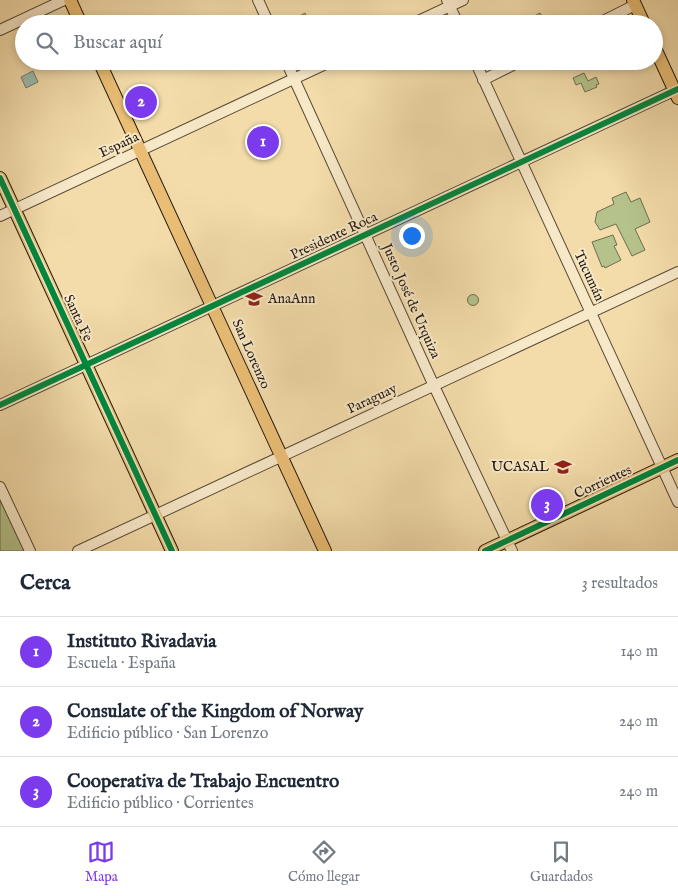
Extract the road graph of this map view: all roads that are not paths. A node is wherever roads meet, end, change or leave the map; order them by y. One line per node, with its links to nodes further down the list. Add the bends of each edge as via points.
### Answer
1 (64, 0): 7 (street)
2 (70, 0): 8 (main road)
3 (258, 0): 9 (street)
4 (463, 0): 6 (street)
5 (634, 2): 12 (street); 13 (main road)
6 (448, 3): 10 (street); 11 (street)
7 (32, 15)
8 (77, 15)
9 (265, 15)
10 (427, 15)
11 (454, 15)
12 (612, 15)
13 (640, 15)
14 (15, 23): 15 (street)
15 (0, 30)
16 (663, 64): 24 (main road)
17 (103, 70): 25 (main road, San Lorenzo)
18 (290, 70): 22 (street, Justo José de Urquiza)
19 (313, 70): 22 (street, España)
20 (479, 70): 23 (street, Tucumán)
21 (503, 70): 23 (street)
22 (294, 79): 25 (street, España); 30 (street, Justo José de Urquiza)
23 (483, 80): 26 (street, Tucumán)
24 (677, 92): 26 (street, Presidente Roca)
25 (140, 151): 28 (street, España); 32 (main road, San Lorenzo)
26 (521, 162): 30 (street, Presidente Roca); 33 (street, Tucumán)
27 (0, 178): 28 (main road, Santa Fe)
28 (14, 210): 29 (street, España); 34 (main road, Santa Fe)
29 (0, 216)
30 (366, 234): 32 (street, Presidente Roca); 35 (street, Justo José de Urquiza)
31 (678, 272): 33 (street, Paraguay)
32 (212, 306): 34 (street, Presidente Roca); 37 (main road, San Lorenzo)
33 (591, 313): 35 (street, Paraguay); 39 (street, Tucumán)
34 (86, 365): 36 (street, Presidente Roca); 42 (main road, Santa Fe)
35 (434, 386): 37 (street, Paraguay); 43 (street, Justo José de Urquiza)
36 (0, 405)
37 (281, 457): 42 (street, Paraguay); 47 (main road, San Lorenzo)
38 (678, 460): 39 (main road, Corrientes)
39 (662, 468): 41 (street, Tucumán); 43 (main road, Corrientes)
40 (0, 487): 44 (street)
41 (678, 502)
42 (155, 515): 45 (street, Paraguay); 46 (main road, Santa Fe)
43 (510, 546): 48 (main road, Corrientes)
44 (30, 551)
45 (78, 551)
46 (172, 551)
47 (325, 551)
48 (485, 551)

